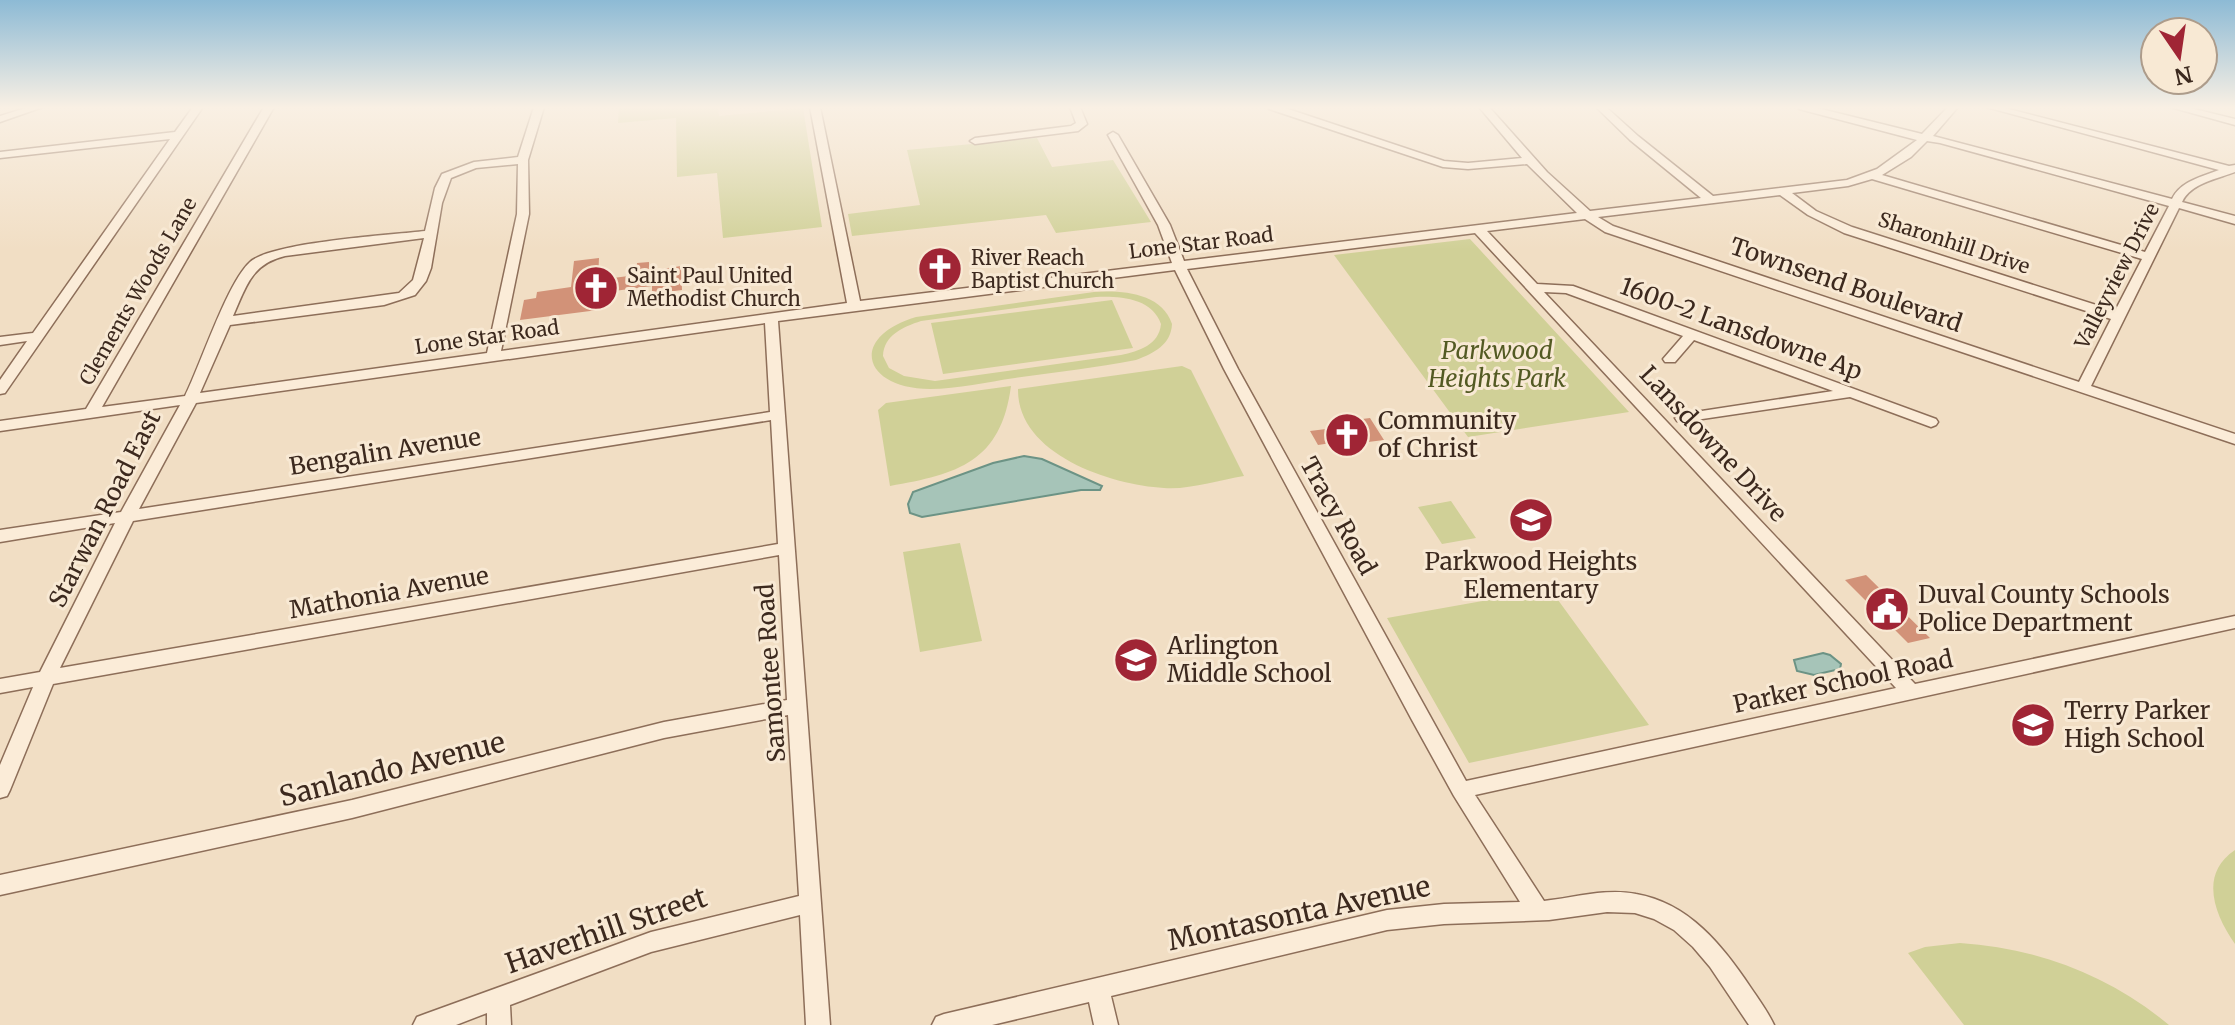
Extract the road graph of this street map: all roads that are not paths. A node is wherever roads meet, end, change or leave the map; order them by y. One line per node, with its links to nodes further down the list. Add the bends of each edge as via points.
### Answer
1 (164, 155): 33 (street)
2 (241, 155): 41 (street, Clements Woods Lane)
3 (525, 155): 12 (street)
4 (824, 155): 28 (street)
5 (1124, 155): 26 (street, Tracy Road, via 1164,225)
6 (1416, 155): 13 (street, via 1468,166)
7 (1526, 155): 13 (street, Townsend Boulevard)
8 (1655, 155): 17 (street)
9 (1909, 155): 15 (street, Lone Star Road)
10 (1989, 155): 18 (street)
11 (2180, 155): 14 (street)
12 (523, 160): 23 (street, via 452,171 443,181); 35 (street, via 523,214)
13 (1530, 160): 20 (street, Townsend Boulevard)
14 (2232, 169): 18 (street, Valleyview Drive, via 2193,184)
15 (1874, 176): 16 (street, Lone Star Road); 25 (street)
16 (1783, 192): 17 (street, Lone Star Road); 30 (street, Sharonhill Drive, via 1848,230)
17 (1712, 201): 19 (street, Lone Star Road)
18 (2177, 204): 21 (street); 25 (street, Valleyview Drive)
19 (1634, 210): 20 (street, Lone Star Road); 24 (street, via 1624,223)
20 (1588, 216): 22 (street, Lone Star Road); 24 (street, Townsend Boulevard)
21 (2235, 220)
22 (1479, 230): 26 (street, Lone Star Road); 27 (street, Lansdowne Drive)
23 (431, 234): 31 (street, Starwan Road East, via 264,258 250,270); 31 (street, via 419,283 409,294)
24 (1643, 240): 37 (street, Townsend Boulevard)
25 (2149, 257): 30 (street, Valleyview Drive)
26 (1180, 266): 28 (street, Lone Star Road); 56 (street, Tracy Road)
27 (1534, 288): 32 (street, 1600-2 Lansdowne Ap, via 1568,289); 53 (street, Lansdowne Drive)
28 (854, 306): 29 (street, Lone Star Road)
29 (771, 317): 35 (street, Lone Star Road); 42 (street, Samontee Road)
30 (2119, 317): 37 (street, Valleyview Drive)
31 (227, 321): 40 (street, Starwan Road East)
32 (1691, 335): 36 (street); 39 (street, 1600-2 Lansdowne Ap)
33 (38, 336): 34 (street); 38 (street)
34 (0, 341)
35 (493, 356): 40 (street, Lone Star Road)
36 (1670, 359)
37 (2083, 388): 46 (street, Townsend Boulevard)
38 (0, 390)
39 (1851, 392): 43 (street); 44 (street, 1600-2 Lansdowne Ap)
40 (190, 399): 41 (street, Lone Star Road); 47 (street, Starwan Road East)
41 (91, 413): 45 (street, Lone Star Road)
42 (777, 415): 47 (street, Bengalin Avenue); 49 (street, Samontee Road)
43 (1682, 418)
44 (1931, 422)
45 (0, 426)
46 (2235, 439)
47 (127, 516): 48 (street, Bengalin Avenue); 51 (street, Starwan Road East)
48 (0, 536)
49 (787, 548): 51 (street, Mathonia Avenue); 54 (street, Samontee Road)
50 (2235, 622): 53 (street, Parker School Road)
51 (46, 678): 52 (street, Mathonia Avenue); 55 (street, Starwan Road East)
52 (0, 686)
53 (1911, 692): 56 (street, Parker School Road)
54 (796, 706): 57 (street, Sanlando Avenue, via 664,730 352,809); 58 (street, Samontee Road)
55 (0, 790)
56 (1461, 790): 59 (street, Tracy Road)
57 (0, 885)
58 (810, 903): 61 (street, Haverhill Street, via 651,942); 64 (street, Samontee Road)
59 (1538, 911): 60 (street, Montasonta Avenue, via 1410,916); 67 (street, Montasonta Avenue, via 1615,902 1670,915 1717,955)
60 (1097, 988): 65 (street, Montasonta Avenue); 66 (street)
61 (498, 998): 62 (street, Haverhill Street); 63 (street)
62 (425, 1025)
63 (499, 1025)
64 (818, 1025)
65 (944, 1025)
66 (1106, 1025)
67 (1762, 1025)

